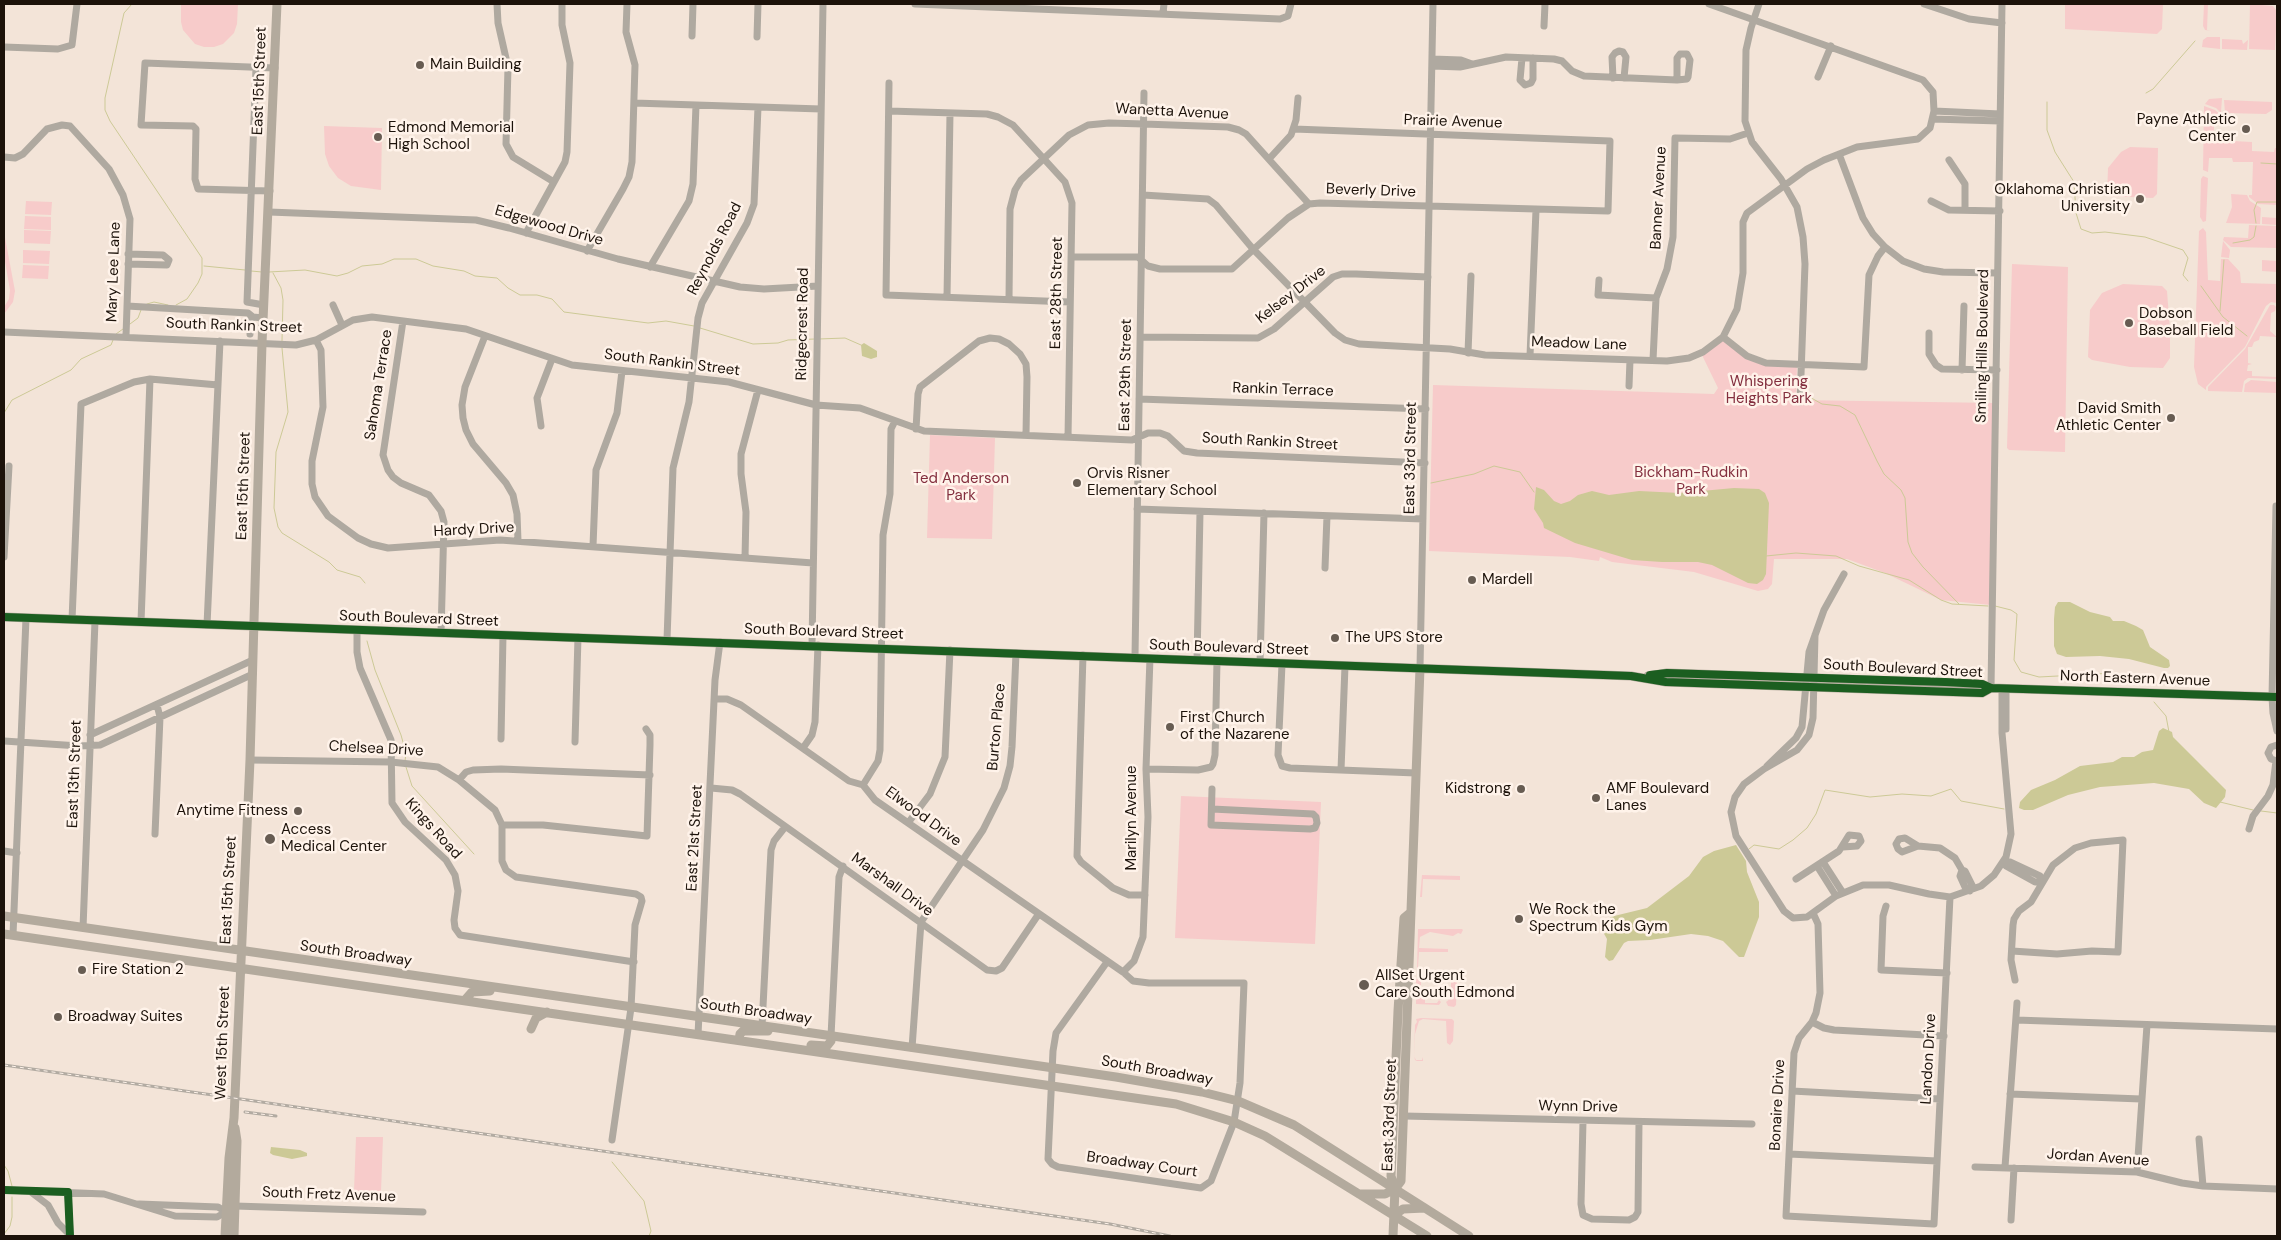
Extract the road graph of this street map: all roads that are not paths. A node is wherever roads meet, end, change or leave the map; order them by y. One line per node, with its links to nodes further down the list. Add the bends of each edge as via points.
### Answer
1 (77, 4): 25 (street, via 69,47)
2 (276, 4): 30 (main road, East 15th Street)
3 (497, 4): 55 (street, via 497,20 508,67 506,144 515,159)
4 (562, 4): 55 (street, via 562,25 570,63 567,152)
5 (627, 4): 38 (street, via 626,35 634,62)
6 (693, 4): 22 (street)
7 (758, 4): 23 (street)
8 (823, 4): 41 (street, Ridgecrest Road)
9 (915, 4): 18 (street)
10 (1164, 4): 18 (street)
11 (1291, 4): 18 (street, via 1288,16 1280,19)
12 (1433, 4): 28 (street, East 33rd Street)
13 (1545, 4): 21 (street)
14 (1708, 4): 19 (street)
15 (1760, 4): 19 (street)
16 (1924, 4): 20 (street, via 1969,19)
17 (2002, 4): 20 (street, Smiling Hills Boulevard)
18 (1164, 13)
19 (1754, 20): 24 (street); 48 (street, via 1746,50)
20 (2002, 23): 45 (street, Smiling Hills Boulevard)
21 (1544, 26)
22 (692, 36)
23 (757, 37)
24 (1831, 46): 31 (street); 44 (street, via 1923,80 1933,92)
25 (4, 47)
26 (1522, 58): 27 (street); 27 (street, via 1520,80 1525,85 1533,79); 28 (street, via 1480,64)
27 (1533, 58): 32 (street, via 1562,60 1572,71 1584,76)
28 (1432, 63): 49 (street, East 33rd Street)
29 (256, 68): 30 (street); 57 (street); 57 (street, via 145,63 141,125 193,126 196,129 195,179 198,189)
30 (275, 68): 58 (main road, East 15th Street)
31 (1818, 77)
32 (1613, 78): 33 (street); 33 (street, via 1612,57 1618,51 1626,57)
33 (1624, 78): 34 (street)
34 (1677, 80)
35 (889, 83): 42 (street)
36 (1144, 93): 46 (street, East 29th Street)
37 (1298, 98): 47 (street)
38 (634, 104): 39 (street); 71 (street, via 629,177)
39 (696, 105): 40 (street); 76 (street, via 694,184 689,201)
40 (758, 107): 41 (street); 81 (street, Reynolds Road, via 754,204)
41 (821, 109): 82 (street, Ridgecrest Road)
42 (889, 111): 43 (street, East 28th Street); 83 (street, via 886,295)
43 (950, 113): 52 (street, East 28th Street, via 988,114 1004,119); 83 (street)
44 (1934, 115): 45 (street); 50 (street, Meadow Lane, via 1927,132 1918,140 1857,147)
45 (2000, 118): 66 (street, Smiling Hills Boulevard)
46 (1144, 124): 52 (street, Wanetta Avenue, via 1088,125 1069,135); 53 (street, Wanetta Avenue, via 1234,129 1246,134); 59 (street, East 29th Street)
47 (1294, 129): 49 (street, Prairie Avenue); 53 (street, via 1286,143)
48 (1748, 133): 56 (street, via 1755,148); 84 (street, Banner Avenue, via 1730,139 1675,138 1673,237 1667,269)
49 (1431, 135): 62 (street, East 33rd Street); 65 (street, Prairie Avenue, via 1610,141)
50 (1839, 154): 56 (street, Meadow Lane, via 1808,169); 69 (street, via 1863,218)
51 (4, 157): 72 (street, Mary Lee Lane, via 15,158 23,154 47,129 70,126 109,169 123,195 130,219)
52 (1044, 159): 73 (street, East 28th Street, via 1062,177 1070,195); 85 (street, Wanetta Avenue, via 1021,180 1011,200)
53 (1269, 159): 61 (street, Wanetta Avenue)
54 (1949, 160): 64 (street, via 1965,184)
55 (554, 182): 68 (street)
56 (1785, 186): 101 (street, Meadow Lane, via 1745,217 1741,295 1731,324); 112 (street, via 1797,207 1803,237)
57 (252, 190): 58 (street); 88 (street, via 247,302)
58 (270, 191): 67 (main road, East 15th Street)
59 (1143, 195): 70 (street, Meadow Lane, via 1208,199); 74 (street, East 29th Street)
60 (1931, 201): 64 (street, via 1946,209)
61 (1310, 204): 62 (street, Beverly Drive); 70 (street, Beverly Drive, via 1288,218)
62 (1430, 206): 63 (street, Beverly Drive); 79 (street, East 33rd Street)
63 (1536, 210): 65 (street, Beverly Drive); 108 (street)
64 (1965, 210): 66 (street)
65 (1608, 211)
66 (2000, 211): 77 (street, Smiling Hills Boulevard)
67 (269, 212): 68 (street, Edgewood Drive, via 453,218 476,220); 88 (main road, East 15th Street)
68 (526, 233): 71 (street, Edgewood Drive)
69 (1885, 247): 77 (street, via 1904,261 1924,269); 112 (street, via 1869,275 1864,367)
70 (1253, 249): 74 (street, Beverly Drive, via 1232,269 1160,269); 86 (street, Meadow Lane)
71 (587, 251): 76 (street, Edgewood Drive)
72 (128, 254): 75 (street, Mary Lee Lane); 75 (street, via 163,256 169,260 167,265)
73 (1071, 256): 74 (street, Beverly Drive, via 1138,257); 87 (street, East 28th Street)
74 (1142, 261): 102 (street, East 29th Street)
75 (128, 264): 89 (street, Mary Lee Lane)
76 (650, 268): 81 (street, Edgewood Drive)
77 (1998, 273): 114 (street, Smiling Hills Boulevard)
78 (1471, 276): 107 (street)
79 (1428, 277): 86 (street, Kelsey Drive, via 1342,274 1333,277); 106 (street, East 33rd Street)
80 (1599, 280): 84 (street, via 1598,295)
81 (714, 282): 82 (street, Edgewood Drive, via 756,289); 116 (street, Reynolds Road, via 698,318)
82 (818, 286): 123 (street, Ridgecrest Road)
83 (947, 297): 85 (street)
84 (1656, 298): 111 (street, Banner Avenue)
85 (1009, 299): 87 (street)
86 (1304, 301): 102 (street, Kelsey Drive, via 1274,329 1258,338); 106 (street, Meadow Lane, via 1345,340 1358,344)
87 (1070, 302): 130 (street, East 28th Street)
88 (264, 304): 93 (main road, East 15th Street)
89 (127, 306): 92 (street, via 248,313); 99 (street, Mary Lee Lane)
90 (333, 306): 95 (street)
91 (1964, 306): 113 (street)
92 (251, 316): 93 (street); 98 (street)
93 (263, 318): 105 (main road, East 15th Street)
94 (403, 321): 95 (street, South Rankin Street, via 365,316); 100 (street, South Rankin Street, via 453,326); 140 (street, Sahoma Terrace, via 383,455 394,477 437,502 444,522)
95 (342, 325): 103 (street, South Rankin Street)
96 (4, 332): 99 (street, South Rankin Street)
97 (1929, 333): 113 (street, via 1929,354 1936,365 1942,369)
98 (250, 334)
99 (126, 336): 104 (street, South Rankin Street)
100 (485, 336): 109 (street, South Rankin Street); 139 (street, via 466,387 463,418 474,444 513,495)
101 (1723, 336): 111 (street, Meadow Lane, via 1703,352 1689,358); 112 (street, via 1747,356 1760,362)
102 (1141, 337): 121 (street, East 29th Street)
103 (316, 340): 105 (street, South Rankin Street, via 296,345); 140 (street, Hardy Drive, via 321,350 323,407 311,473 315,497 321,508 347,532 371,544 402,548)
104 (220, 342): 105 (street, South Rankin Street); 118 (street)
105 (262, 343): 154 (main road, East 15th Street)
106 (1427, 348): 107 (street, Meadow Lane); 124 (street, East 33rd Street)
107 (1468, 353): 108 (street, Meadow Lane)
108 (1530, 356): 110 (street, Meadow Lane)
109 (552, 359): 115 (street, South Rankin Street, via 572,365); 126 (street, via 537,398)
110 (1630, 360): 111 (street, Meadow Lane); 119 (street)
111 (1653, 360)
112 (1801, 366): 122 (street)
113 (1962, 370): 114 (street)
114 (1997, 370): 177 (street, Smiling Hills Boulevard)
115 (622, 371): 116 (street, South Rankin Street); 141 (street, via 617,413 596,470)
116 (691, 378): 120 (street, South Rankin Street, via 729,382); 142 (street, Reynolds Road, via 687,411 673,468)
117 (150, 379): 118 (street); 150 (street, via 134,382 81,404); 152 (street)
118 (218, 385): 153 (street)
119 (1629, 386)
120 (758, 390): 123 (street, South Rankin Street); 144 (street, via 741,454 746,512)
121 (1140, 399): 124 (street, Rankin Terrace); 129 (street, East 29th Street)
122 (1800, 402)
123 (816, 405): 125 (street, South Rankin Street, via 860,408); 145 (street, Ridgecrest Road)
124 (1426, 409): 131 (street, East 33rd Street)
125 (895, 421): 127 (street, South Rankin Street); 162 (street, Elwood Drive, via 891,429 890,494 882,535)
126 (541, 426)
127 (916, 429): 128 (street, South Rankin Street); 128 (street, via 920,387 979,341 990,338 1009,344 1026,364)
128 (1026, 435): 130 (street, South Rankin Street)
129 (1139, 436): 130 (street, South Rankin Street, via 1132,440); 131 (street, South Rankin Street, via 1160,433 1184,451 1197,453); 134 (street, East 29th Street)
130 (1068, 437)
131 (1425, 463): 138 (street, East 33rd Street)
132 (8, 466): 143 (street)
133 (2276, 506): 179 (street)
134 (1137, 509): 135 (street); 166 (street, East 29th Street)
135 (1200, 512): 136 (street); 169 (street)
136 (1264, 513): 137 (street); 171 (street)
137 (1327, 516): 138 (street); 146 (street)
138 (1423, 518): 174 (street, East 33rd Street)
139 (518, 541): 140 (street, Hardy Drive); 141 (street, Hardy Drive)
140 (444, 545): 156 (street, Sahoma Terrace)
141 (593, 546): 142 (street, Hardy Drive)
142 (670, 552): 144 (street, Hardy Drive); 159 (street, Reynolds Road)
143 (4, 557)
144 (745, 558): 145 (street, Hardy Drive)
145 (813, 563): 161 (street, Ridgecrest Road)
146 (1325, 568)
147 (1844, 574): 176 (street, via 1824,610 1809,652)
148 (4, 617): 149 (main road, South Boulevard Street)
149 (26, 618): 150 (main road, South Boulevard Street); 191 (street)
150 (72, 620): 151 (main road, South Boulevard Street)
151 (95, 621): 152 (main road, South Boulevard Street); 187 (street, East 13th Street)
152 (141, 622): 153 (main road, South Boulevard Street)
153 (207, 625): 154 (main road, South Boulevard Street)
154 (254, 627): 155 (main road, South Boulevard Street); 168 (main road, East 15th Street)
155 (357, 630): 156 (main road, South Boulevard Street); 197 (street, Kings Road, via 360,668 391,740)
156 (441, 633): 157 (main road, South Boulevard Street)
157 (503, 635): 158 (main road, South Boulevard Street); 188 (street)
158 (578, 637): 159 (main road, South Boulevard Street); 190 (street)
159 (667, 640): 160 (main road, South Boulevard Street)
160 (720, 642): 161 (main road, South Boulevard Street); 180 (street, East 21st Street)
161 (815, 645): 162 (main road, South Boulevard Street); 194 (street, Ridgecrest Road, via 816,722)
162 (882, 647): 163 (main road, South Boulevard Street); 204 (street, Elwood Drive, via 880,750 878,761)
163 (950, 650): 164 (main road, South Boulevard Street); 208 (street, via 945,757 930,794)
164 (1016, 652): 165 (main road, South Boulevard Street); 217 (street, Burton Place, via 1010,766 999,800)
165 (1084, 655): 166 (main road, South Boulevard Street); 224 (street, via 1077,856 1112,888 1129,895)
166 (1135, 658): 167 (main road, South Boulevard Street)
167 (1150, 658): 169 (main road, South Boulevard Street); 198 (street, Marilyn Avenue)
168 (253, 660): 175 (main road, East 15th Street); 181 (street)
169 (1198, 660): 170 (main road, South Boulevard Street)
170 (1217, 661): 171 (main road, South Boulevard Street); 198 (street, via 1213,764 1198,770)
171 (1260, 663): 172 (main road, South Boulevard Street)
172 (1282, 664): 173 (main road, South Boulevard Street); 200 (street, via 1280,762 1287,768)
173 (1345, 666): 174 (main road, South Boulevard Street); 200 (street)
174 (1420, 668): 176 (main road, South Boulevard Street, via 1643,677 1666,673); 201 (main road, East 33rd Street)
175 (253, 674): 182 (street); 195 (main road, East 15th Street)
176 (1810, 682): 177 (main road, South Boulevard Street, via 1982,693); 183 (street); 184 (street)
177 (1991, 688): 178 (main road, North Eastern Avenue)
178 (2004, 689): 179 (main road, North Eastern Avenue); 218 (street, via 2011,834)
179 (2275, 697): 186 (street, via 2273,713)
180 (714, 698): 194 (street, via 741,705); 205 (street, East 21st Street)
181 (157, 705): 182 (street); 187 (street)
182 (160, 717): 193 (street, via 100,745); 212 (street)
183 (1804, 717): 184 (street); 199 (street, via 1796,738)
184 (1813, 718): 199 (street, via 1809,734 1801,746)
185 (646, 729): 202 (street, via 650,735)
186 (2277, 731): 192 (street)
187 (90, 735): 193 (street, East 13th Street)
188 (501, 739)
189 (4, 741): 191 (street)
190 (575, 742)
191 (21, 743): 193 (street); 216 (street)
192 (2277, 745): 196 (street, via 2268,753 2270,759)
193 (90, 746): 234 (street, East 13th Street)
194 (803, 748): 204 (street, via 849,781)
195 (250, 760): 197 (street, Chelsea Drive); 238 (main road, East 15th Street)
196 (2276, 761): 211 (street, via 2273,785 2253,816)
197 (391, 762): 203 (street, Chelsea Drive, via 438,767); 239 (street, Kings Road, via 391,795 397,813 446,860 455,875 458,891 454,920 460,935)
198 (1146, 769): 224 (street, Marilyn Avenue)
199 (1764, 769): 229 (street, via 1744,784 1735,797 1731,818 1736,836 1786,914 1800,918)
200 (1341, 770): 201 (street)
201 (1416, 773): 228 (main road, East 33rd Street)
202 (650, 775): 203 (street, via 501,769 472,770); 209 (street, via 647,836)
203 (459, 780): 209 (street, Chelsea Drive, via 495,810)
204 (863, 785): 208 (street, Elwood Drive, via 875,800)
205 (711, 788): 210 (street, Marshall Drive, via 740,794); 252 (street, East 21st Street)
206 (1212, 789): 207 (street)
207 (1212, 809): 207 (street, via 1211,825 1310,829 1317,823 1313,814)
208 (908, 823): 217 (street, Elwood Drive)
209 (502, 825): 239 (street, via 502,861 506,870 516,877 641,897 635,925)
210 (784, 827): 220 (street, Marshall Drive); 257 (street, via 771,850)
211 (2249, 829)
212 (156, 834)
213 (1918, 846): 223 (street, via 1945,850 1955,858 1965,872 1966,881 1972,885)
214 (1843, 848): 219 (street)
215 (4, 851): 216 (street)
216 (17, 852): 232 (street)
217 (961, 861): 230 (street, Elwood Drive); 233 (street, Burton Place)
218 (2004, 861): 222 (street, via 2006,866 2029,875 2035,882); 223 (street, via 1988,880)
219 (1820, 864): 221 (street); 225 (street)
220 (843, 866): 233 (street, Marshall Drive); 261 (street, via 839,877)
221 (1796, 879)
222 (2042, 882): 237 (street, via 2031,902 2016,915); 237 (street, via 2053,865 2076,848 2124,840 2118,952 2057,954)
223 (1970, 891): 226 (street)
224 (1145, 895): 242 (street, Marilyn Avenue, via 1141,947)
225 (1840, 895): 226 (street, via 1874,884); 229 (street)
226 (1950, 897): 243 (street, Landon Drive)
227 (1886, 906): 243 (street, via 1882,916 1882,970)
228 (1410, 913): 274 (main road, East 33rd Street); 289 (main road, East 33rd Street, via 1404,918 1398,1011 1391,1176)
229 (1814, 913): 254 (street, Bonaire Drive, via 1818,924 1820,993)
230 (1038, 915): 233 (street, Marshall Drive, via 1002,968 996,971 987,970); 240 (street, Elwood Drive)
231 (4, 916): 232 (main road, South Broadway)
232 (14, 918): 234 (main road, South Broadway); 235 (street)
233 (920, 922): 265 (street)
234 (83, 928): 236 (main road); 238 (main road, South Broadway)
235 (8, 935): 236 (main road, South Broadway)
236 (81, 945): 241 (main road, South Broadway)
237 (2012, 951): 244 (street)
238 (240, 952): 241 (main road, East 15th Street); 246 (main road, South Broadway)
239 (634, 962): 249 (street)
240 (1107, 962): 242 (street, Elwood Drive); 267 (street, via 1056,1033)
241 (240, 968): 247 (main road, South Broadway); 275 (main road, West 15th Street)
242 (1123, 972): 245 (street, Elwood Drive, via 1140,983)
243 (1946, 973): 262 (street, Landon Drive)
244 (2015, 980)
245 (1244, 984): 273 (street, Broadway Court)
246 (503, 989): 247 (main road, via 472,992); 249 (main road, South Broadway)
247 (465, 1000): 250 (main road, South Broadway)
248 (2017, 1003): 253 (street)
249 (631, 1008): 252 (main road, South Broadway); 255 (street)
250 (523, 1009): 251 (main road, South Broadway); 251 (main road, via 530,1019 531,1029 536,1018)
251 (547, 1012): 255 (main road, South Broadway)
252 (699, 1018): 257 (main road, South Broadway); 260 (street, East 21st Street)
253 (2016, 1020): 256 (street); 270 (street)
254 (1812, 1022): 262 (street, via 1834,1030); 269 (street, Bonaire Drive, via 1795,1047)
255 (628, 1024): 260 (main road, South Broadway); 281 (street)
256 (2147, 1025): 258 (street); 272 (street)
257 (762, 1026): 259 (main road, South Broadway)
258 (2277, 1029)
259 (788, 1030): 261 (main road, South Broadway); 263 (main road, via 743,1032)
260 (698, 1035): 263 (main road, South Broadway)
261 (831, 1036): 264 (main road, via 827,1046); 265 (main road, South Broadway)
262 (1944, 1036): 271 (street, Landon Drive)
263 (739, 1040): 264 (main road, South Broadway)
264 (791, 1047): 266 (main road, South Broadway)
265 (912, 1048): 266 (main road); 267 (main road, South Broadway)
266 (909, 1065): 268 (main road, South Broadway)
267 (1052, 1068): 268 (street, Broadway Court); 273 (main road, South Broadway, via 1179,1087)
268 (1051, 1085): 277 (main road, South Broadway, via 1176,1104); 277 (street, Broadway Court, via 1048,1155 1052,1164 1058,1167 1201,1188 1211,1181)
269 (1792, 1091): 271 (street); 282 (street, Bonaire Drive)
270 (2010, 1094): 272 (street); 285 (street)
271 (1940, 1099): 283 (street, Landon Drive)
272 (2141, 1099): 287 (street)
273 (1238, 1101): 277 (street, Broadway Court); 289 (main road, South Broadway, via 1294,1124)
274 (1404, 1116): 276 (street, Wynn Drive); 289 (main road, East 33rd Street, via 1401,1181)
275 (234, 1118): 295 (main road, West 15th Street, via 237,1141); 297 (main road, West 15th Street)
276 (1583, 1121): 278 (street, Wynn Drive); 278 (street, via 1583,1216 1620,1220 1632,1219 1638,1212)
277 (1234, 1122): 294 (main road, South Broadway, via 1283,1146)
278 (1639, 1122): 279 (street, Wynn Drive)
279 (1752, 1124)
280 (2199, 1139): 288 (street)
281 (612, 1140)
282 (1789, 1154): 283 (street); 301 (street, Bonaire Drive, via 1786,1216)
283 (1937, 1161): 301 (street, Landon Drive)
284 (1975, 1167): 285 (street, Jordan Avenue)
285 (2005, 1167): 286 (street, Jordan Avenue)
286 (2014, 1168): 287 (street, Jordan Avenue); 300 (street)
287 (2137, 1172): 288 (street, Jordan Avenue)
288 (2203, 1186): 290 (street, Jordan Avenue)
289 (1395, 1189): 294 (main road, via 1382,1194); 296 (main road, South Broadway); 299 (main road)
290 (2277, 1189)
291 (4, 1190): 292 (street)
292 (30, 1192): 293 (street); 302 (street, via 48,1205)
293 (68, 1192): 297 (street, via 104,1194 139,1204 218,1207); 302 (street)
294 (1359, 1194): 299 (main road, South Broadway)
295 (235, 1206): 297 (main road); 298 (street, South Fretz Avenue); 304 (main road, West 15th Street)
296 (1425, 1208): 299 (main road, via 1403,1209); 307 (main road, South Broadway)
297 (226, 1212): 303 (main road, West 15th Street)
298 (422, 1212)
299 (1394, 1215): 305 (main road); 306 (main road, South Broadway)
300 (2011, 1220)
301 (1934, 1224)
302 (70, 1236)
303 (225, 1236)
304 (234, 1236)
305 (1393, 1236)
306 (1427, 1236)
307 (1470, 1236)

